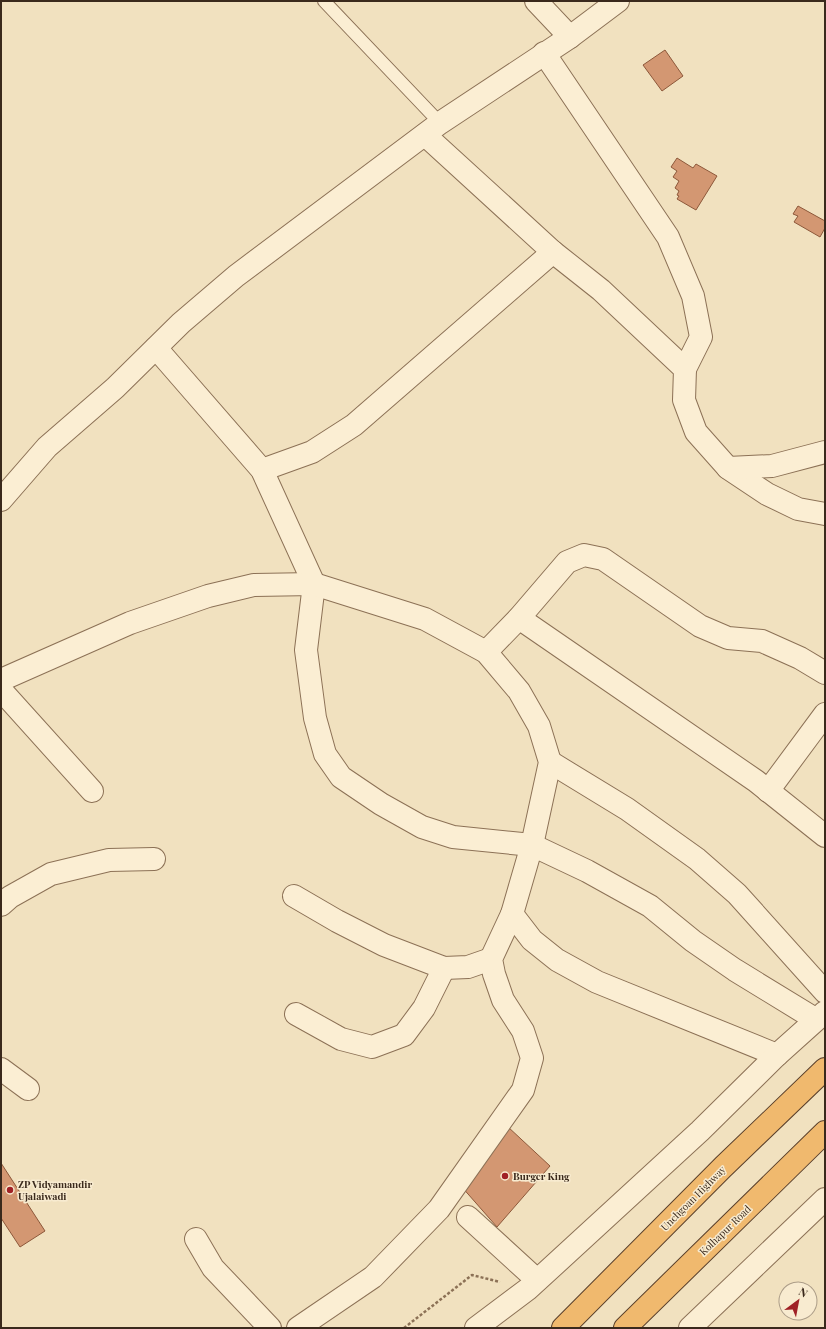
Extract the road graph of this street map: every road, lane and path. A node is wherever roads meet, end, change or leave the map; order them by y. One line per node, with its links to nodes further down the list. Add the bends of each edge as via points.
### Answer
1 (324, 1): 6 (lane)
2 (536, 1): 4 (street)
3 (618, 1): 4 (street)
4 (570, 37): 5 (street)
5 (544, 53): 6 (street); 9 (street, via 668,237 693,296 701,337)
6 (433, 129): 7 (street); 8 (street, via 236,276)
7 (553, 252): 9 (street, via 601,290); 12 (street, via 354,426 312,452)
8 (156, 348): 12 (street); 13 (street, via 115,388 47,447)
9 (685, 369): 11 (street, via 684,400 696,432)
10 (825, 452): 11 (street, via 772,466)
11 (728, 468): 14 (street, via 767,494 798,509)
12 (262, 470): 15 (street)
13 (1, 500)
14 (825, 514)
15 (314, 584): 17 (street, via 425,619); 19 (street, via 254,585 208,596 130,623); 26 (street, via 306,650 315,718 324,754 341,777 422,827 453,837)
16 (519, 618): 17 (street); 18 (street, via 567,562 584,555 603,560 700,626 728,638 762,641 800,658); 24 (street)
17 (486, 652): 22 (street, via 519,691 539,726)
18 (825, 673)
19 (1, 680)
20 (1, 690): 23 (street)
21 (825, 714): 24 (street)
22 (550, 762): 26 (street); 33 (street, via 627,809 697,859 737,894)
23 (92, 791)
24 (768, 791): 25 (street)
25 (825, 836)
26 (532, 845): 30 (street); 35 (street, via 587,871 650,906 734,970)
27 (154, 858): 29 (street, via 109,860 51,874 10,897)
28 (294, 896): 32 (street, via 337,922 384,945)
29 (1, 905)
30 (512, 914): 31 (street); 36 (street, via 532,940 557,960 597,982)
31 (491, 959): 32 (street, via 468,967); 46 (street, via 503,1000 523,1031 532,1058 524,1090 439,1209 373,1277)
32 (444, 968): 34 (street, via 424,1008 404,1035 372,1047 341,1039)
33 (825, 992)
34 (296, 1014)
35 (820, 1016): 36 (street)
36 (777, 1056): 44 (street)
37 (1, 1069): 39 (street)
38 (825, 1069): 49 (highway, Unchgoan Highway, via 723,1167)
39 (28, 1089)
40 (825, 1132): 50 (highway, Kolhapur Road)
41 (821, 1204): 51 (street)
42 (468, 1217): 44 (street)
43 (196, 1239): 45 (street, via 212,1268)
44 (533, 1285): 47 (path, via 472,1275); 48 (street)
45 (270, 1328)
46 (298, 1328)
47 (404, 1328)
48 (476, 1328)
49 (563, 1328)
50 (625, 1328)
51 (690, 1328)

